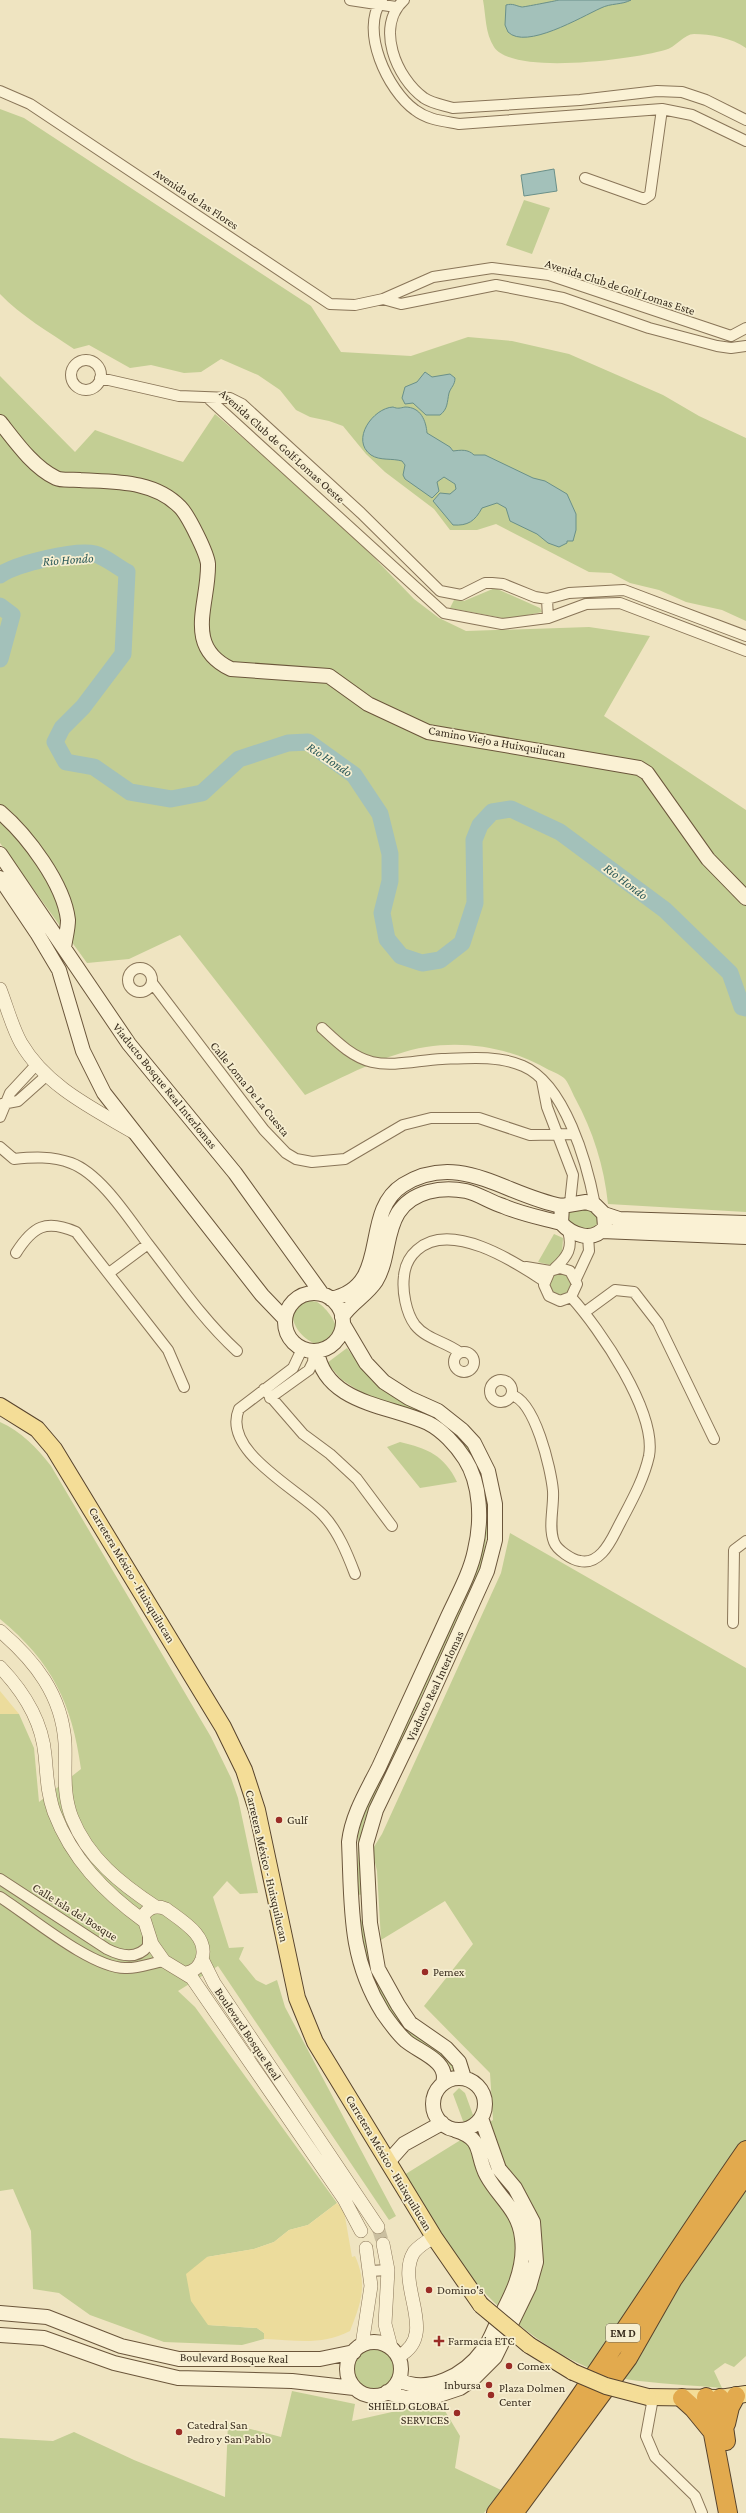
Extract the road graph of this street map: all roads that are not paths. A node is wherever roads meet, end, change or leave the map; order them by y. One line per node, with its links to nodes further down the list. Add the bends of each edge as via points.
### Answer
1 (350, 0): 2 (street)
2 (381, 2): 3 (street); 5 (street, via 373,23 377,50 386,74 399,94 415,110 433,120 459,124)
3 (400, 4): 6 (street, via 389,26 392,48 400,68 412,86 425,98 437,104 453,108 580,100 663,91 682,92 706,100)
4 (0, 91): 9 (street, Avenida de las Flores, via 30,104 330,304 355,305)
5 (662, 109): 7 (street, via 692,115); 8 (street, via 654,181 650,195 644,199)
6 (746, 120)
7 (746, 142)
8 (585, 178)
9 (384, 299): 10 (street, Avenida Club de Golf Lomas Este, via 433,277 492,268 549,275 731,336); 11 (street, via 401,304 496,285 563,298 650,328 717,346)
10 (746, 328)
11 (746, 346)
12 (100, 378): 13 (street, via 179,396)
13 (208, 398): 15 (street, Avenida Club de Golf Lomas Oeste, via 230,398 242,404 362,513 440,591); 17 (street, Avenida Club de Golf Lomas Oeste)
14 (0, 422): 24 (main road, Camino Viejo a Huixquilucan, via 42,468 56,478 131,483 158,491 180,507 196,534 208,563 201,610 206,650 217,662 231,669 288,671 329,676 368,704 428,732 639,768 647,773 708,859)
15 (450, 594): 16 (street, via 461,595 485,583 492,583 503,584); 17 (street)
16 (547, 599): 18 (street); 19 (street, via 569,593 624,590)
17 (444, 613): 18 (street, via 502,624)
18 (548, 618): 20 (street, via 586,604 620,603)
19 (746, 636)
20 (746, 651)
21 (0, 812): 25 (main road, via 25,839 55,881 64,900 68,921)
22 (0, 854): 25 (main road, Viaducto Bosque Real Interlomas)
23 (0, 878): 34 (main road, via 58,970 83,1051 104,1093)
24 (746, 898)
25 (64, 948): 52 (main road, Viaducto Bosque Real Interlomas, via 128,1044 235,1173)
26 (152, 984): 36 (street, Calle Loma De La Cuesta, via 264,1130 286,1153 296,1159 312,1162 345,1158 402,1125 431,1118 479,1118 530,1135)
27 (0, 989): 29 (street, via 21,1043)
28 (322, 1028): 31 (street, via 348,1052 372,1062 488,1058 524,1066)
29 (36, 1065): 30 (street); 32 (street)
30 (46, 1076): 32 (street, via 18,1101); 34 (street, via 94,1110)
31 (542, 1079): 35 (street, via 561,1103); 36 (street, via 547,1107)
32 (3, 1104): 33 (street)
33 (0, 1117)
34 (133, 1132): 55 (main road, via 262,1295)
35 (573, 1134): 36 (street, Calle Loma De La Cuesta); 39 (street, via 589,1173)
36 (558, 1135): 38 (street, via 573,1175)
37 (0, 1147): 45 (street, via 14,1159 50,1157 72,1163 89,1174 108,1193)
38 (566, 1204): 39 (main road, via 586,1202); 41 (main road); 52 (main road, via 531,1199 474,1174 461,1171 432,1173 418,1178 402,1186 383,1210 377,1224 373,1255 364,1277 350,1291)
39 (600, 1210): 40 (main road, via 619,1219); 42 (main road, via 606,1222)
40 (746, 1223)
41 (564, 1227): 43 (main road, via 578,1235); 48 (street, via 571,1242 570,1252); 56 (main road, via 467,1191 444,1189 420,1194 406,1203 398,1213 388,1238 387,1256 375,1283)
42 (602, 1231): 43 (main road); 44 (main road)
43 (588, 1236): 50 (street, via 589,1251)
44 (746, 1237)
45 (148, 1244): 49 (street); 57 (street, via 216,1331)
46 (16, 1253): 49 (street, via 27,1236 40,1226 63,1226 76,1232)
47 (519, 1265): 48 (street); 51 (street); 59 (street, via 483,1248 449,1238 429,1242 409,1259 403,1279 409,1314 424,1333)
48 (553, 1270): 50 (street, via 570,1271); 51 (street)
49 (109, 1273): 60 (street, via 168,1350)
50 (576, 1279): 53 (street, via 576,1289)
51 (544, 1281): 53 (street, via 545,1291 554,1299 560,1301)
52 (327, 1297): 55 (main road, via 309,1293 298,1298 289,1307); 56 (main road, via 337,1305)
53 (571, 1297): 54 (street)
54 (585, 1312): 62 (street, via 639,1400 648,1430 649,1455 644,1474 613,1537 604,1552 592,1561 579,1561 566,1555 554,1543 551,1530 553,1490 544,1447 527,1408 517,1396); 65 (street, via 616,1290 634,1292 658,1323)
55 (285, 1319): 58 (main road, via 290,1338)
56 (343, 1320): 58 (main road, via 337,1340 328,1348); 80 (main road, Viaducto Real Interlomas, via 366,1363 384,1382 409,1398 438,1411 474,1443 488,1471 496,1504 494,1540 487,1571 376,1810 366,1844 370,1923 378,1969 410,2023 446,2048 459,2062)
57 (237, 1351)
58 (311, 1351): 61 (street); 63 (street, via 313,1362 309,1370); 81 (main road, Viaducto Real Interlomas, via 323,1371 350,1394 363,1402 428,1423 449,1440 467,1463 476,1488 479,1520 471,1565 411,1698 360,1802 349,1842 353,1923 362,1974 397,2032 434,2059 443,2071)
59 (459, 1352)
60 (184, 1386)
61 (264, 1389): 63 (street); 68 (street, via 239,1409 234,1418 238,1438 271,1473 323,1515 344,1546)
62 (511, 1395)
63 (270, 1398): 66 (street, via 303,1434 353,1475)
64 (0, 1406): 86 (main road, Carretera México - Huixquilucan, via 37,1429 54,1449 223,1727 244,1770 257,1810 297,1998 315,2042)
65 (714, 1439)
66 (392, 1526)
67 (746, 1540): 69 (street, via 734,1550)
68 (355, 1574)
69 (733, 1622)
70 (0, 1631): 74 (street, via 24,1651 54,1696 62,1721 66,1797 72,1818 87,1845 114,1877)
71 (0, 1667): 75 (street, via 12,1679 27,1702 41,1730 47,1781 54,1811 69,1842 87,1870 114,1899)
72 (0, 1879): 76 (street, Calle Isla del Bosque, via 121,1956 144,1951 148,1946)
73 (0, 1897): 78 (street, via 91,1958 108,1965 136,1968)
74 (156, 1907): 75 (street, via 146,1910); 77 (street, via 166,1909 199,1936 204,1952)
75 (144, 1921): 76 (street)
76 (148, 1934): 78 (street)
77 (202, 1959): 79 (street, via 196,1969); 88 (street, Boulevard Bosque Real, via 214,1983)
78 (164, 1961): 79 (street, via 178,1971)
79 (186, 1973): 89 (street, Boulevard Bosque Real, via 202,1991)
80 (464, 2078): 81 (main road, via 454,2078); 82 (main road, via 475,2084 483,2094 485,2106)
81 (443, 2083): 83 (main road, via 434,2098 434,2109)
82 (481, 2118): 84 (main road, via 474,2126 465,2130); 103 (main road, via 499,2169 515,2188 533,2222 536,2262 529,2287 495,2357 472,2380 460,2388 433,2397 405,2398)
83 (442, 2123): 84 (main road); 86 (main road, via 404,2144)
84 (455, 2130): 101 (main road, via 464,2132 475,2141 486,2175 515,2215 522,2238 520,2272 484,2350 464,2370 431,2384 409,2385)
85 (746, 2150): 109 (highway, EM D, via 664,2268 607,2359)
86 (388, 2162): 92 (main road, Carretera México - Huixquilucan)
87 (746, 2174): 108 (highway, EM D, via 673,2279 628,2358)
88 (368, 2209): 89 (street); 90 (street, Boulevard Bosque Real)
89 (354, 2215): 91 (street, Boulevard Bosque Real)
90 (378, 2227)
91 (361, 2231)
92 (434, 2237): 100 (street, via 417,2249 410,2262 417,2325 416,2340 407,2351); 105 (main road, Carretera México - Huixquilucan, bridge, via 481,2305 529,2345 573,2372 606,2386)
93 (383, 2244): 95 (street)
94 (366, 2248): 96 (street)
95 (388, 2270): 96 (street); 100 (street, via 385,2324)
96 (370, 2271): 99 (street, via 370,2299)
97 (0, 2313): 99 (main road, Boulevard Bosque Real, via 47,2316 121,2346 179,2359 320,2359)
98 (0, 2335): 102 (main road, Boulevard Bosque Real, via 44,2338 114,2364 178,2378 292,2381)
99 (358, 2348): 100 (main road, via 372,2342 382,2343); 102 (main road, via 348,2363 348,2376)
100 (395, 2351): 101 (main road, via 402,2368)
101 (399, 2380): 103 (main road)
102 (354, 2388): 103 (main road, via 370,2396)
103 (387, 2392)
104 (727, 2396): 106 (main road); 107 (highway); 107 (highway, via 730,2407)
105 (650, 2398): 106 (main road); 112 (street, via 646,2436 655,2457 695,2496)
106 (682, 2398): 107 (highway)
107 (719, 2432): 113 (highway); 114 (highway)
108 (527, 2495): 110 (highway, EM D); 111 (highway)
109 (496, 2513)
110 (514, 2513)
111 (526, 2513)
112 (702, 2513)
113 (728, 2513)
114 (738, 2513)

